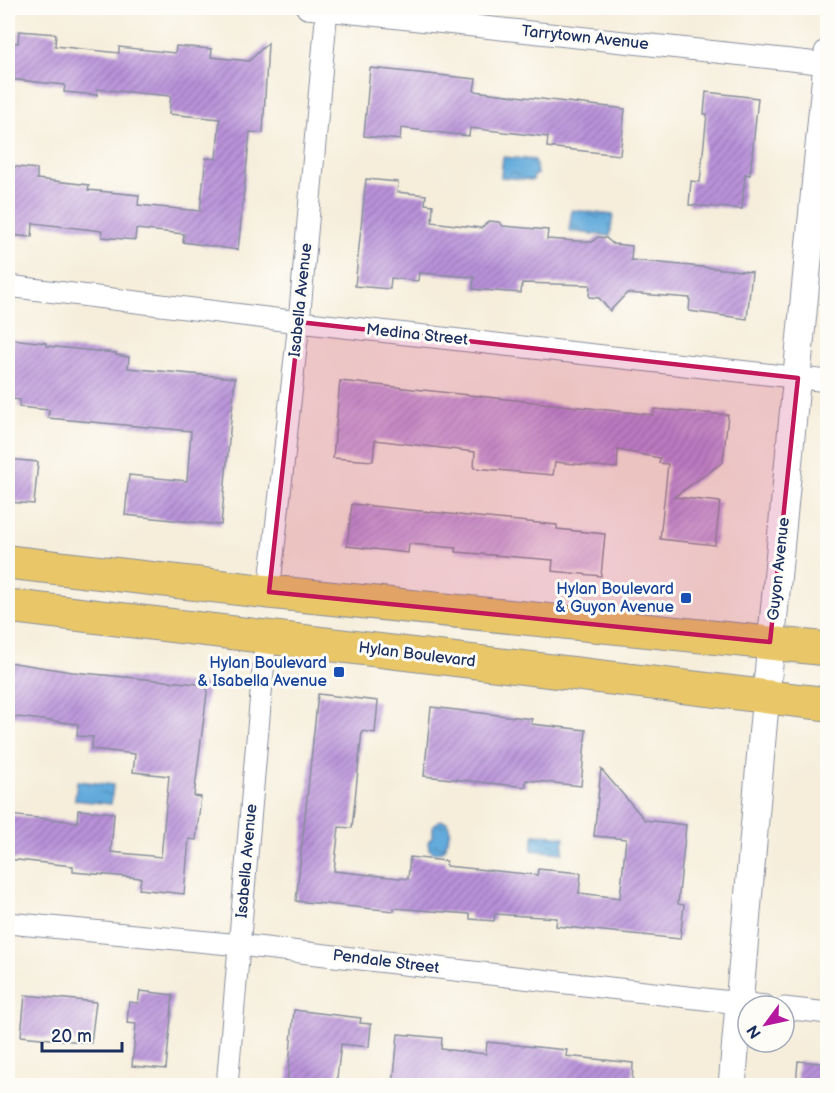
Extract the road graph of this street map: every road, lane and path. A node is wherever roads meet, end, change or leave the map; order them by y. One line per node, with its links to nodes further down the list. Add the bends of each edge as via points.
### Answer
1 (320, 8): 2 (street, Tarrytown Avenue); 4 (street, Isabella Avenue)
2 (827, 60): 5 (street, Guyon Avenue)
3 (8, 286): 4 (street, Medina Street)
4 (299, 322): 5 (street, Medina Street); 8 (street, Isabella Avenue)
5 (798, 378): 6 (street, Medina Street); 11 (street, Guyon Avenue)
6 (828, 381)
7 (8, 562): 8 (main road)
8 (269, 592): 11 (main road)
9 (8, 606): 10 (main road, Hylan Boulevard)
10 (266, 636): 13 (main road, Hylan Boulevard); 16 (street, Isabella Avenue)
11 (770, 642): 12 (main road); 13 (street, Guyon Avenue)
12 (828, 649)
13 (765, 697): 14 (main road, Hylan Boulevard); 17 (street, Guyon Avenue)
14 (828, 704)
15 (8, 923): 16 (street, Pendale Street)
16 (240, 945): 18 (street, Pendale Street); 22 (street, Isabella Avenue)
17 (753, 994)
18 (736, 1002)
19 (796, 1009): 20 (street)
20 (828, 1013)
21 (740, 1054): 23 (street, Guyon Avenue)
22 (227, 1086)
23 (732, 1086)

